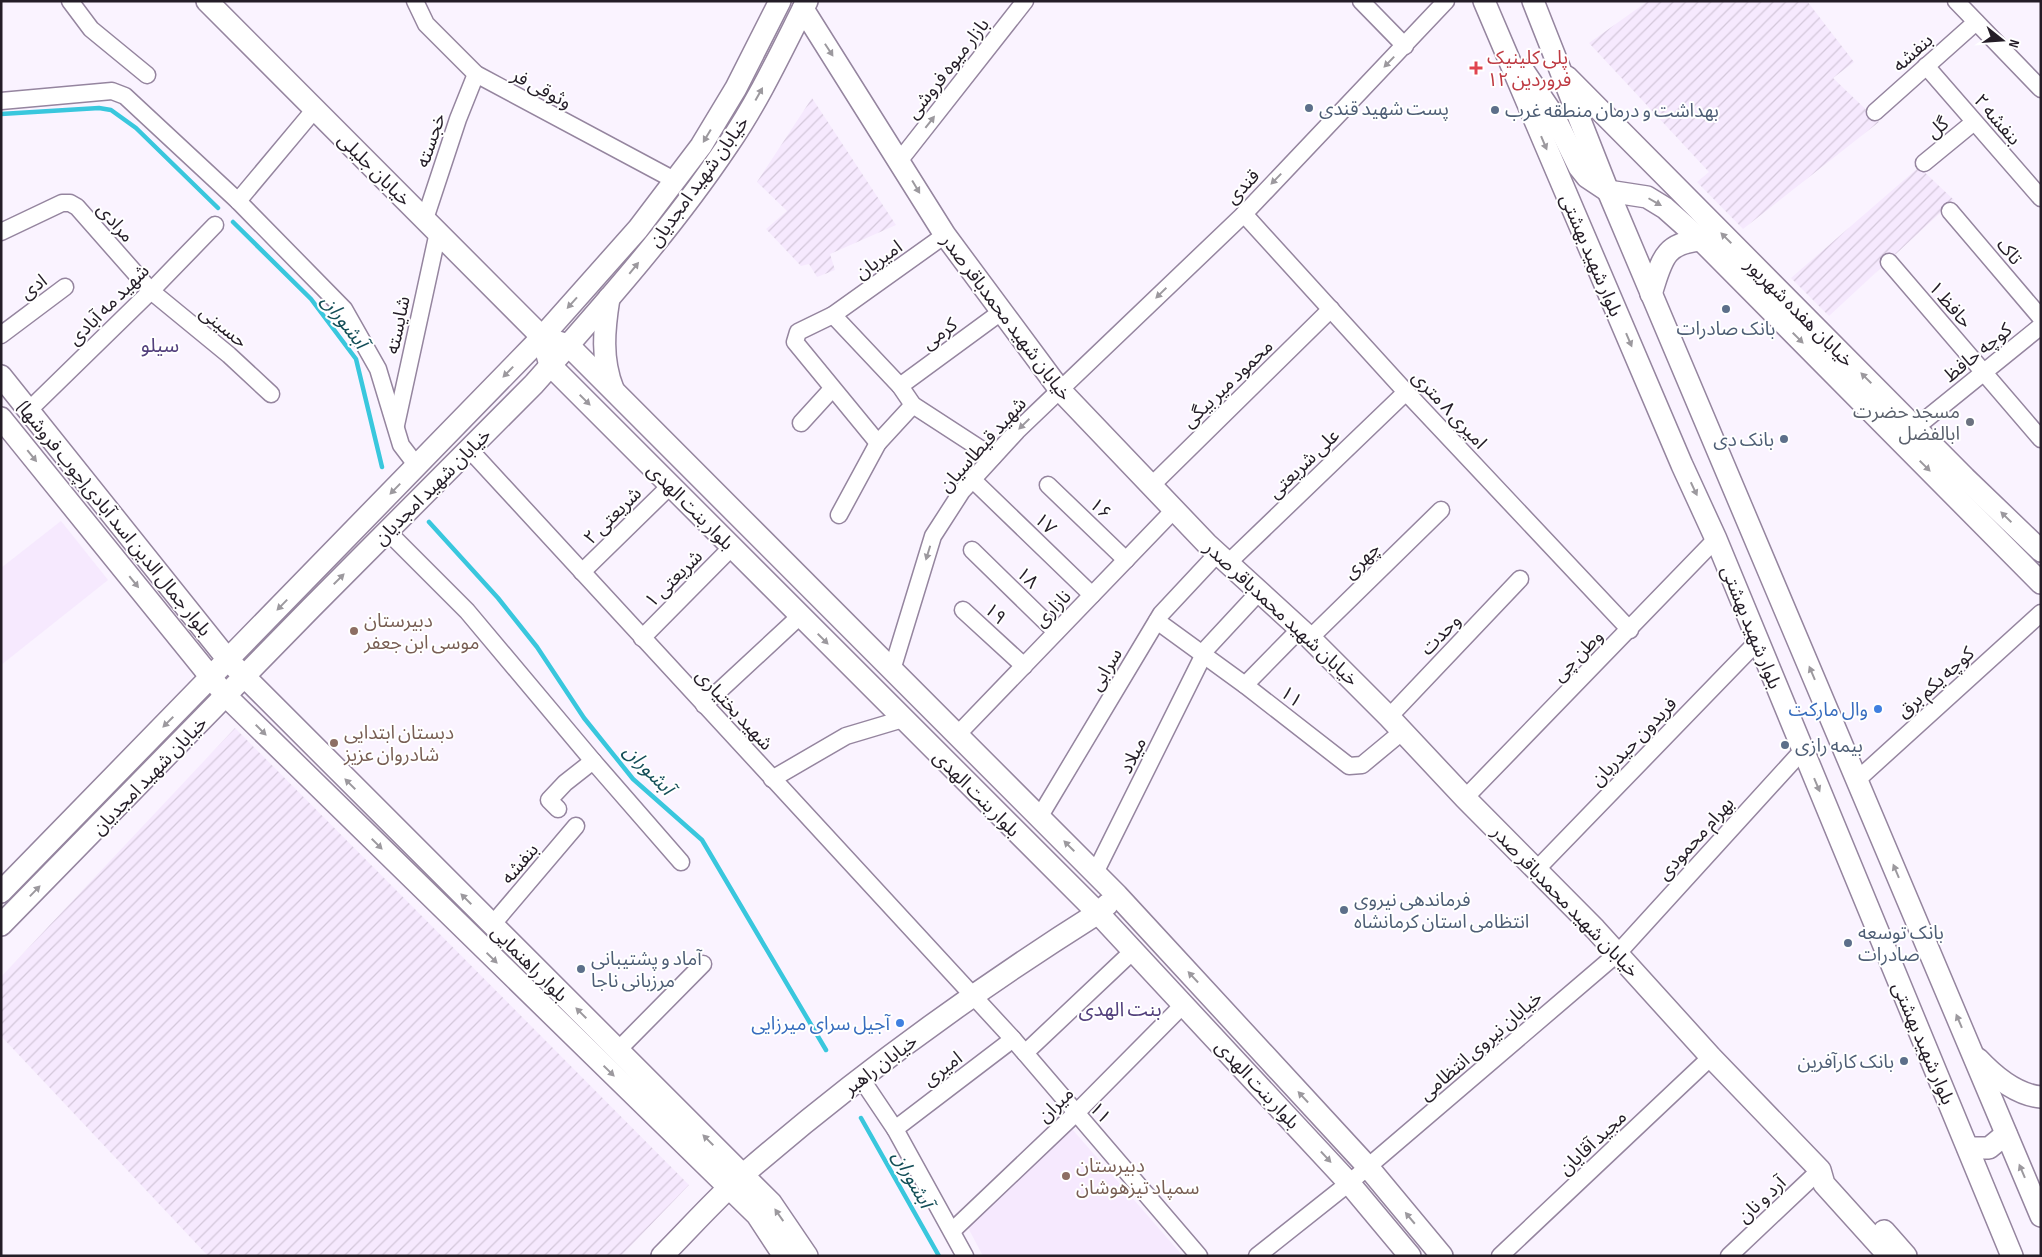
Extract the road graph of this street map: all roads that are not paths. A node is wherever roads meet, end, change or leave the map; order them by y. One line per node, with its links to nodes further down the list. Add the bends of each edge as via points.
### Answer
1 (70, 1): 18 (street, via 92,29)
2 (207, 1): 21 (main road, خیابان جلیلی)
3 (415, 1): 17 (street, وثوقی فر, via 426,24)
4 (780, 1): 26 (main road, خیابان شهید امجدیان, one-way to 26, via 736,88)
5 (1025, 1): 24 (street, بازار میوه فروشی, one-way to 5)
6 (1361, 1): 14 (street)
7 (1446, 1): 14 (street, قندی)
8 (1484, 1): 13 (main road, بلوار شهید بهشتی)
9 (1533, 1): 16 (main road, بلوار شهید بهشتی)
10 (1956, 1): 12 (street)
11 (805, 5): 24 (main road, خیابان شهید محمدباقر صدر, one-way to 24); 41 (main road, خیابان شهید امجدیان, one-way to 11, via 692,197 729,144)
12 (1976, 22): 15 (street, بنفشه); 19 (street)
13 (1494, 25): 27 (main road, via 1554,116 1579,167 1587,177); 78 (main road, بلوار شهید بهشتی, one-way to 78)
14 (1405, 46): 31 (street, قندی, one-way to 31)
15 (1926, 66): 22 (street, بنفشه); 23 (street, بنفشه ۲)
16 (1561, 71): 27 (main road, بلوار شهید بهشتی); 64 (main road, خیابان هفده شهریور, one-way to 16)
17 (476, 74): 26 (street, وثوقی فر); 33 (street, خجسته, via 458,119)
18 (147, 75)
19 (2041, 89)
20 (1, 101): 29 (street, via 112,91 125,96)
21 (315, 109): 29 (street); 33 (main road, خیابان جلیلی)
22 (1875, 112)
23 (1974, 122): 25 (street, گل); 28 (street, بنفشه ۲)
24 (900, 160): 35 (main road, خیابان شهید محمدباقر صدر, one-way to 35)
25 (1924, 163)
26 (676, 181): 48 (main road, خیابان شهید امجدیان, one-way to 48)
27 (1608, 191): 36 (main road, خیابان هفده شهریور, one-way to 36, via 1647,197); 40 (main road, بلوار شهید بهشتی)
28 (2041, 198)
29 (238, 201): 63 (street, via 344,309 378,369)
30 (1950, 211): 45 (street, تاک)
31 (1244, 214): 42 (street, امیری ۸ متری); 55 (street, قندی, one-way to 55)
32 (215, 224): 39 (street, شهید مه آبادی)
33 (431, 225): 48 (main road, خیابان جلیلی); 63 (street, شایسته)
34 (1, 232): 39 (street, مرادی, via 70,203)
35 (946, 235): 43 (main road, خیابان شهید محمدباقر صدر); 44 (street, امیریان)
36 (1701, 240): 40 (main road, via 1683,241 1671,249 1661,262); 88 (main road, خیابان هفده شهریور, one-way to 88)
37 (1889, 262): 51 (street, حافظ ۱)
38 (65, 287): 47 (street, ادی)
39 (151, 291): 57 (street, حسینی); 60 (street, شهید مه آبادی)
40 (1651, 294): 115 (main road, بلوار شهید بهشتی, one-way to 40)
41 (609, 298): 49 (main road, خیابان شهید امجدیان); 58 (main road, via 604,353)
42 (1331, 309): 56 (street, امیری ۸ متری); 73 (street, محمود میر بیگی)
43 (1001, 312): 53 (street, کرمی); 55 (main road, خیابان شهید محمدباقر صدر)
44 (833, 315): 53 (street); 54 (street, امیریان, via 798,332 795,342)
45 (2041, 318)
46 (2041, 326): 51 (street, کوچه حافظ)
47 (1, 335)
48 (542, 337): 49 (main road); 50 (main road, بلوار بنت الهدی); 69 (main road, خیابان شهید امجدیان, one-way to 69)
49 (568, 345): 50 (main road, خیابان شهید امجدیان); 58 (main road, بلوار بنت الهدی)
50 (550, 365): 67 (main road, خیابان شهید امجدیان); 72 (main road, بلوار بنت الهدی, one-way to 72)
51 (1983, 372): 64 (street, کوچه حافظ); 65 (street, حافظ ۱)
52 (1, 376): 60 (main road, بلوار جمال الدین اسد آبادی(چوب فروشها))
53 (900, 386): 59 (street)
54 (832, 389): 62 (street); 66 (street)
55 (1060, 390): 68 (street, شهید قیطاسیان, one-way to 68); 73 (main road, خیابان شهید محمدباقر صدر)
56 (1406, 392): 83 (street, علی شریعتی); 95 (street, امیری ۸ متری)
57 (271, 394)
58 (614, 394): 82 (main road, بلوار بنت الهدی)
59 (913, 405): 66 (street); 68 (street)
60 (28, 411): 101 (main road, بلوار جمال الدین اسد آبادی(چوب فروشها))
61 (1, 418): 105 (main road, بلوار جمال الدین اسد آبادی(چوب فروشها), one-way to 105)
62 (800, 423)
63 (395, 427): 69 (street, via 401,445)
64 (1915, 428): 81 (main road, خیابان هفده شهریور, one-way to 64)
65 (2041, 439)
66 (878, 444): 76 (street)
67 (469, 449): 77 (main road, خیابان شهید امجدیان); 85 (street, شهید بختیاری)
68 (993, 457): 70 (street, شهید قیطاسیان)
69 (417, 466): 101 (main road, خیابان شهید امجدیان, one-way to 101)
70 (973, 480): 90 (street, ۱۷); 103 (street, شهید قیطاسیان, one-way to 103, via 962,491 933,536)
71 (1048, 485): 84 (street, ۱۶)
72 (670, 486): 79 (main road, بلوار بنت الهدی); 85 (street, شریعتی ۲)
73 (1151, 486): 74 (main road, خیابان شهید محمدباقر صدر)
74 (1174, 510): 83 (main road, خیابان شهید محمدباقر صدر); 84 (street, نازاری)
75 (1440, 510): 97 (street, چهری)
76 (839, 515)
77 (387, 531): 104 (main road, خیابان شهید امجدیان, one-way to 77); 113 (street, via 467,611)
78 (1716, 539): 95 (street, وطن چی); 99 (main road, بلوار شهید بهشتی)
79 (732, 547): 86 (main road, بلوار بنت الهدی); 98 (street, شریعتی ۱)
80 (972, 550): 96 (street, ۱۸)
81 (2041, 551)
82 (778, 557): 86 (main road); 103 (main road, بلوار بنت الهدی)
83 (1223, 558): 89 (main road, خیابان شهید محمدباقر صدر); 94 (street, سرابی)
84 (1126, 560): 90 (street, نازاری)
85 (582, 572): 98 (street, شهید بختیاری)
86 (760, 576): 93 (main road, بلوار بنت الهدی)
87 (1520, 580): 110 (street, وحدت)
88 (2041, 583)
89 (1259, 592): 97 (main road, خیابان شهید محمدباقر صدر); 100 (street, میلاد)
90 (1092, 595): 96 (street, نازاری)
91 (963, 610): 102 (street, ۱۹)
92 (2041, 613): 115 (street, کوچه یکم برق)
93 (800, 616): 108 (street); 109 (main road, بلوار بنت الهدی, one-way to 109)
94 (1157, 621): 100 (street, ۱۱); 118 (street, سرابی)
95 (1630, 630): 116 (street, وطن چی)
96 (1056, 632): 102 (street, نازاری)
97 (1304, 634): 106 (street, چهری); 110 (main road, خیابان شهید محمدباقر صدر)
98 (642, 638): 108 (street, شهید بختیاری)
99 (1758, 642): 112 (main road, بلوار شهید بهشتی); 121 (street, فریدون حیدریان)
100 (1204, 654): 106 (street, ۱۱); 122 (street, میلاد)
101 (228, 660): 104 (main road, بلوار جمال الدین اسد آبادی(چوب فروشها)); 105 (main road, خیابان شهید امجدیان)
102 (1024, 666): 111 (street, نازاری)
103 (892, 670): 111 (main road, بلوار بنت الهدی)
104 (244, 677): 107 (main road, خیابان شهید امجدیان); 127 (main road, بلوار راهنمایی, one-way to 104)
105 (211, 678): 107 (main road, بلوار جمال الدین اسد آبادی(چوب فروشها)); 123 (main road, خیابان شهید امجدیان, one-way to 123)
106 (1245, 685): 110 (street, ۱۱, via 1349,766 1362,765)
107 (226, 696): 126 (main road, خیابان شهید امجدیان, one-way to 107); 146 (main road, بلوار راهنمایی, one-way to 146)
108 (704, 705): 114 (street, شهید بختیاری)
109 (903, 719): 114 (street, via 846,736); 125 (main road, بلوار بنت الهدی)
110 (1396, 724): 116 (main road, خیابان شهید محمدباقر صدر)
111 (958, 734): 118 (main road, بلوار بنت الهدی)
112 (1802, 750): 129 (street, بهرام محمودی); 143 (main road, بلوار شهید بهشتی, one-way to 143)
113 (593, 761): 117 (street, via 549,800); 120 (street)
114 (772, 779): 131 (street, شهید بختیاری)
115 (1857, 780): 135 (main road, بلوار شهید بهشتی, one-way to 115)
116 (1465, 798): 121 (main road, خیابان شهید محمدباقر صدر)
117 (558, 809)
118 (1040, 816): 122 (main road, بلوار بنت الهدی, one-way to 118)
119 (576, 826): 127 (street, بنفشه)
120 (682, 862)
121 (1537, 869): 129 (main road, خیابان شهید محمدباقر صدر)
122 (1095, 873): 124 (main road, بلوار بنت الهدی)
123 (1, 892)
124 (1117, 895): 125 (main road, خیابان راهبر); 144 (main road, بلوار بنت الهدی, one-way to 124)
125 (1098, 913): 128 (main road, بلوار بنت الهدی); 131 (main road, خیابان راهبر)
126 (1, 925)
127 (492, 925): 134 (main road, بلوار راهنمایی, one-way to 127)
128 (1133, 951): 132 (main road, بلوار بنت الهدی); 136 (street)
129 (1618, 953): 137 (main road, خیابان شهید محمدباقر صدر); 144 (street, خیابان نیروی انتظامی)
130 (703, 964): 134 (street)
131 (972, 996): 133 (street, ۱۱); 138 (main road, خیابان راهبر)
132 (1184, 1004): 140 (street, میران); 147 (main road, بلوار بنت الهدی, one-way to 147)
133 (1013, 1039): 136 (street, ۱۱); 141 (street, امیری)
134 (618, 1050): 146 (main road, بلوار راهنمایی, one-way to 134)
135 (1972, 1051): 139 (main road, via 1988,1070 2010,1086); 142 (main road, بلوار شهید بهشتی)
136 (1025, 1053): 140 (street, ۱۱)
137 (1712, 1057): 145 (main road, خیابان شهید محمدباقر صدر); 158 (street, مجید آقایان)
138 (860, 1077): 141 (street); 146 (main road, خیابان راهبر)
139 (2041, 1096)
140 (1076, 1113): 149 (street, میران); 154 (street, ۱۱)
141 (895, 1129): 149 (street)
142 (2006, 1134): 143 (main road, via 1989,1148); 148 (main road, بلوار شهید بهشتی, one-way to 142)
143 (1968, 1148): 162 (main road, بلوار شهید بهشتی)
144 (1368, 1167): 147 (street, خیابان نیروی انتظامی); 157 (main road, بلوار بنت الهدی, one-way to 144)
145 (1820, 1170): 159 (street, آرد و نان); 160 (main road, خیابان شهید محمدباقر صدر, via 1824,1184); 161 (main road, خیابان شهید محمدباقر صدر, via 1834,1175)
146 (736, 1182): 150 (main road, خیابان راهبر); 151 (main road, بلوار راهنمایی); 152 (main road, بلوار راهنمایی, one-way to 146, via 770,1203)
147 (1349, 1183): 155 (street, خیابان نیروی انتظامی); 156 (main road, بلوار بنت الهدی)
148 (2041, 1216)
149 (952, 1231): 153 (street)
150 (662, 1256)
151 (784, 1256)
152 (806, 1256)
153 (965, 1256)
154 (1199, 1256)
155 (1258, 1256)
156 (1410, 1256)
157 (1442, 1256)
158 (1500, 1256)
159 (1730, 1256)
160 (1888, 1256)
161 (1906, 1256)
162 (2012, 1256)

